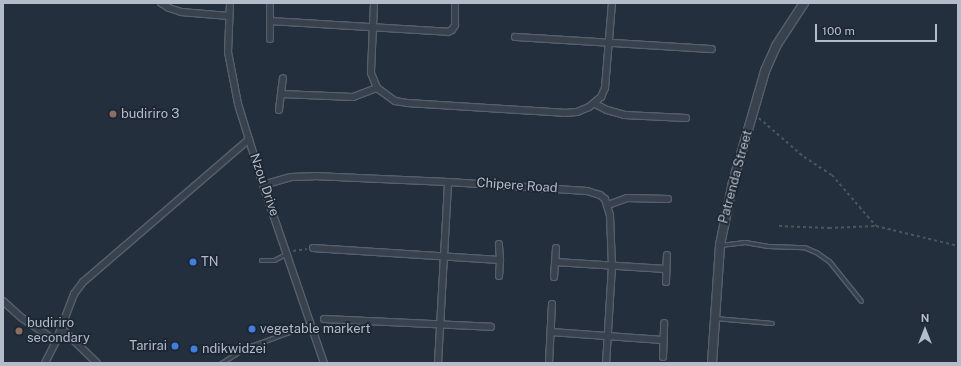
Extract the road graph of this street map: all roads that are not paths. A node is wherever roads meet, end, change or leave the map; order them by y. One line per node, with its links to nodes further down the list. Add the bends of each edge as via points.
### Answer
1 (162, 3): 8 (street, via 180,12)
2 (230, 3): 8 (street, Nzou Drive)
3 (374, 3): 10 (street)
4 (455, 3): 10 (street, via 455,25 448,32)
5 (612, 3): 13 (street)
6 (804, 3): 27 (street, Patrenda Street, via 776,46 765,71 727,206)
7 (270, 6): 9 (street)
8 (229, 16): 21 (street, Nzou Drive, via 230,70)
9 (270, 21): 10 (street); 12 (street)
10 (373, 27): 16 (street, via 370,72)
11 (515, 37): 13 (street)
12 (270, 39)
13 (610, 42): 14 (street); 18 (street, via 606,88)
14 (712, 49)
15 (283, 78): 17 (street)
16 (377, 88): 17 (street, via 353,97); 18 (street, via 395,101 407,103 564,113 578,112)
17 (281, 94): 19 (street)
18 (595, 104): 20 (street, via 624,115)
19 (279, 110)
20 (686, 118)
21 (249, 139): 23 (street, Nzou Drive); 51 (street, via 83,282 74,294)
22 (448, 182): 23 (street, Chipere Road, via 308,176 291,177); 25 (street, Chipere Road, via 587,191 600,195); 32 (street)
23 (263, 185): 30 (street, Nzou Drive)
24 (668, 199): 25 (street, via 627,198)
25 (608, 205): 36 (street)
26 (499, 244): 34 (street)
27 (720, 246): 42 (lane, via 745,242 768,246 804,247 816,252 828,262); 44 (street, Patrenda Street)
28 (313, 248): 32 (street)
29 (556, 248): 35 (street)
30 (287, 252): 33 (lane, via 274,260); 48 (street, Nzou Drive)
31 (667, 255): 37 (street)
32 (443, 257): 34 (street); 49 (street)
33 (261, 260)
34 (500, 260): 38 (street)
35 (555, 262): 36 (street); 39 (street)
36 (612, 266): 37 (street); 53 (street)
37 (666, 269): 40 (street)
38 (499, 276)
39 (554, 277)
40 (666, 282)
41 (3, 301): 55 (street, via 22,318)
42 (861, 301)
43 (552, 304): 52 (street)
44 (715, 318): 47 (lane); 64 (street, Patrenda Street)
45 (324, 319): 49 (street)
46 (664, 323): 54 (street)
47 (772, 323)
48 (311, 324): 59 (lane, via 245,348); 60 (street, Nzou Drive)
49 (439, 324): 50 (street); 61 (street)
50 (491, 327)
51 (61, 328): 55 (street); 58 (street)
52 (551, 332): 53 (street); 62 (street)
53 (608, 336): 54 (street); 63 (street)
54 (663, 340): 56 (street)
55 (56, 341): 57 (street)
56 (663, 356)
57 (45, 363)
58 (97, 363)
59 (221, 363)
60 (324, 363)
61 (438, 363)
62 (549, 363)
63 (606, 363)
64 (712, 363)

